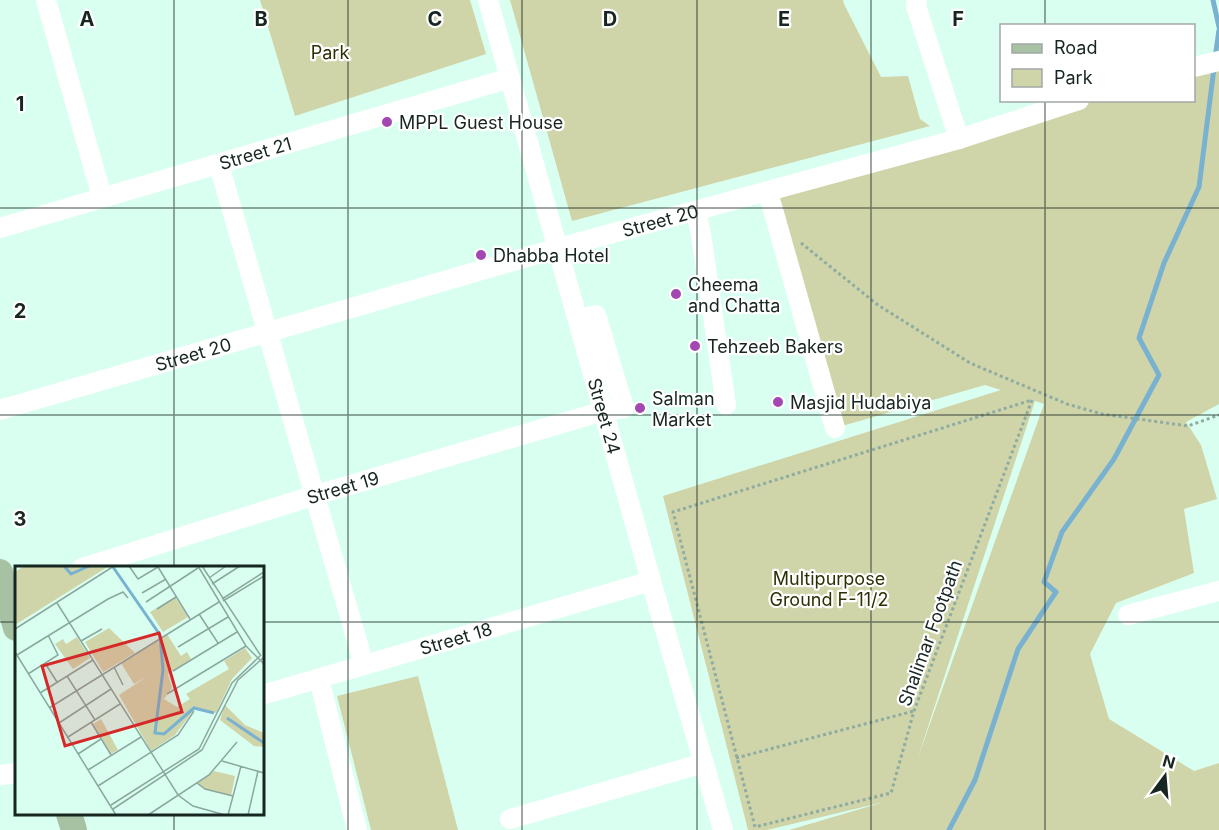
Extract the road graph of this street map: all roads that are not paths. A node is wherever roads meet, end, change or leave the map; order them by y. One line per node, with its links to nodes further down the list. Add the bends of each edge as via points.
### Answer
1 (46, 0): 11 (street)
2 (488, 0): 6 (street, Street 24)
3 (917, 0): 8 (street)
4 (1219, 61): 5 (street)
5 (1195, 67)
6 (510, 78): 9 (street, Street 21); 14 (street, Street 24)
7 (1073, 102): 8 (street, Street 20)
8 (959, 139): 10 (street, Street 20)
9 (219, 165): 11 (street, Street 21); 15 (street)
10 (768, 192): 12 (street, Street 20); 19 (street)
11 (102, 197): 13 (street, Street 21)
12 (696, 212): 14 (street, Street 20); 16 (street)
13 (0, 228)
14 (558, 248): 15 (street, Street 20); 18 (street, Street 24)
15 (268, 331): 17 (street, Street 20); 20 (street)
16 (726, 405)
17 (0, 410)
18 (604, 411): 20 (street, Street 19); 22 (street, Street 24)
19 (835, 428)
20 (316, 495): 21 (street, Street 19); 27 (street)
21 (85, 566)
22 (651, 581): 27 (street, Street 18); 30 (street, Street 24)
23 (7, 584): 26 (main road)
24 (1219, 591): 25 (street)
25 (1128, 615)
26 (15, 623)
27 (364, 665): 28 (street, Street 18)
28 (319, 679): 29 (street, Street 18); 36 (street)
29 (264, 694)
30 (704, 763): 34 (street); 37 (street, Street 24)
31 (15, 773): 32 (street)
32 (0, 775)
33 (70, 815): 35 (main road)
34 (510, 819)
35 (74, 830)
36 (357, 830)
37 (723, 830)

